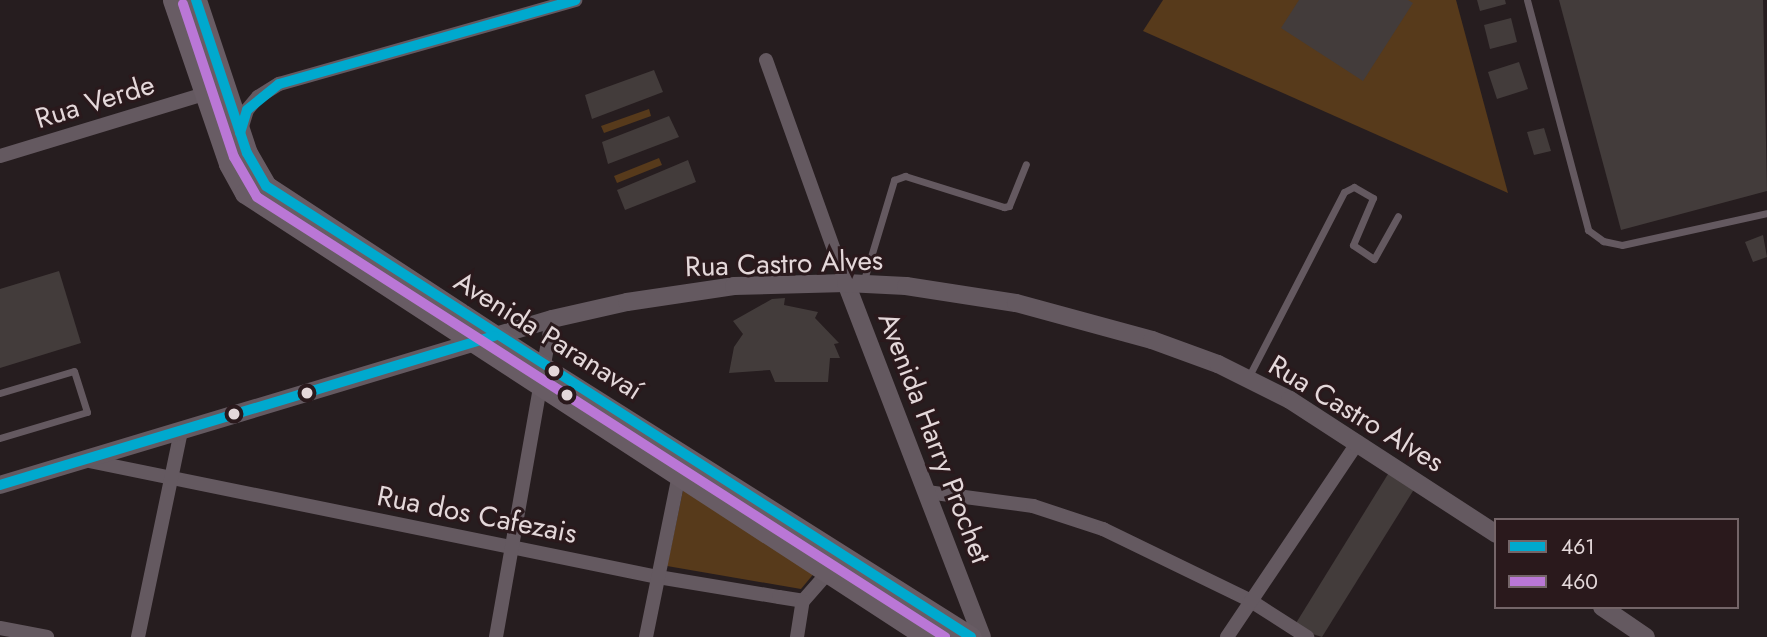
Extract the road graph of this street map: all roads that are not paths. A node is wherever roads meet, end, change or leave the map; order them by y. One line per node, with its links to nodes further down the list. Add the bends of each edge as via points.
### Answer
1 (173, 0): 6 (main road, Avenida Paranavaí)
2 (196, 0): 7 (main road, Avenida Paranavaí)
3 (575, 0): 7 (street, via 279,84 258,97)
4 (1527, 0): 10 (lane, via 1588,230 1603,241 1622,245)
5 (766, 60): 12 (street, Avenida Harry Prochet)
6 (204, 94): 7 (main road, Avenida Paranavaí); 8 (street, Rua Verde)
7 (230, 136): 14 (main road, Avenida Paranavaí, via 266,186)
8 (0, 156)
9 (1026, 164): 12 (lane, via 1009,206 1004,207 905,176 894,180)
10 (1767, 212)
11 (1398, 216): 16 (lane, via 1374,259 1353,245 1373,198 1354,187 1344,192)
12 (855, 283): 13 (street, Rua Castro Alves, via 734,286); 16 (street, Rua Castro Alves, via 1016,303 1152,340); 25 (street, Avenida Harry Prochet)
13 (552, 319): 14 (street, Rua Castro Alves); 15 (street)
14 (485, 340): 15 (main road, Avenida Paranavaí); 18 (street, Rua Castro Alves)
15 (539, 375): 22 (main road, Avenida Paranavaí); 27 (street)
16 (1248, 379): 20 (street, Rua Castro Alves)
17 (0, 393): 19 (lane, via 74,371 87,412)
18 (181, 431): 21 (street, Rua Castro Alves); 23 (street)
19 (0, 438)
20 (1358, 442): 26 (street, Rua Castro Alves); 31 (street)
21 (83, 460): 23 (street, Rua dos Cafezais); 24 (street, Rua Castro Alves)
22 (681, 463): 28 (main road, Avenida Paranavaí); 29 (street)
23 (171, 480): 27 (street, Rua dos Cafezais); 35 (street)
24 (0, 485)
25 (927, 492): 31 (street, via 1033,506 1103,529); 41 (street, Avenida Harry Prochet)
26 (1494, 533)
27 (513, 547): 29 (street, Rua dos Cafezais); 36 (street)
28 (836, 563): 30 (street); 39 (main road, Avenida Paranavaí); 40 (main road, Avenida Paranavaí)
29 (658, 578): 30 (street, Rua dos Cafezais); 37 (street)
30 (803, 601): 38 (street)
31 (1251, 601): 42 (street); 43 (street)
32 (1605, 609): 44 (street)
33 (0, 628): 34 (street)
34 (47, 637)
35 (138, 637)
36 (496, 637)
37 (646, 637)
38 (797, 637)
39 (927, 637)
40 (971, 637)
41 (982, 637)
42 (1227, 637)
43 (1307, 637)
44 (1646, 637)

